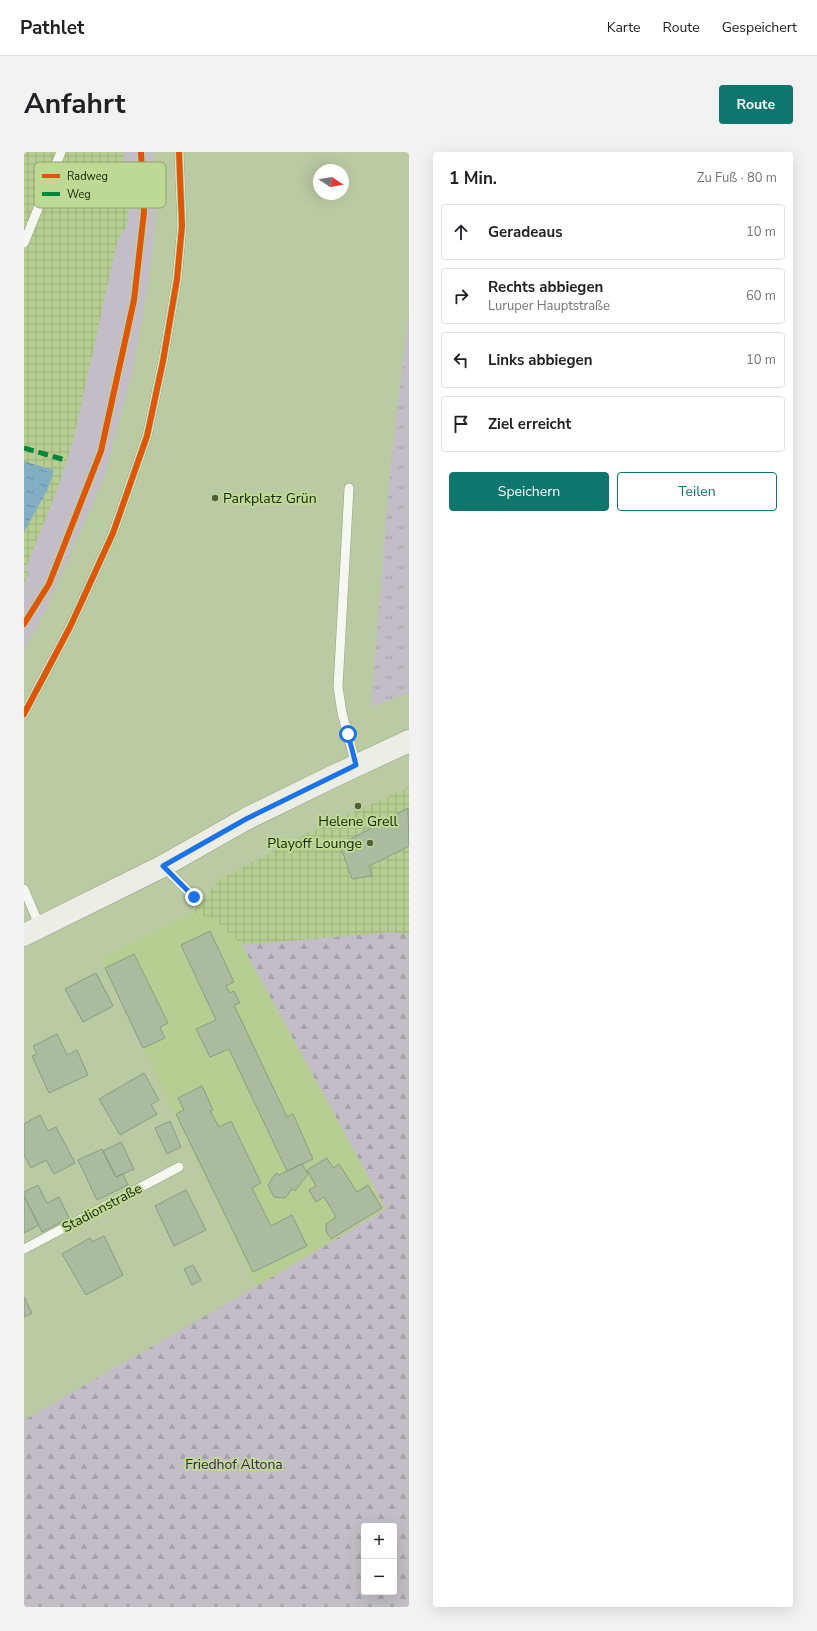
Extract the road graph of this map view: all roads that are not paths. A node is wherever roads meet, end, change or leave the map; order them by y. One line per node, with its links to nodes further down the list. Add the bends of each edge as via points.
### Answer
1 (61, 152): 3 (lane)
2 (178, 152): 7 (lane, via 182,226 177,279 147,436 113,533 70,627)
3 (57, 162)
4 (38, 208): 5 (lane)
5 (24, 242)
6 (349, 488): 9 (lane, via 338,687)
7 (24, 714)
8 (409, 741): 9 (main road)
9 (356, 765): 10 (main road, via 246,819)
10 (163, 866): 12 (lane); 13 (main road)
11 (24, 889): 13 (lane)
12 (194, 897)
13 (32, 931)
14 (179, 1167): 15 (lane, Stadionstraße)
15 (24, 1249)

